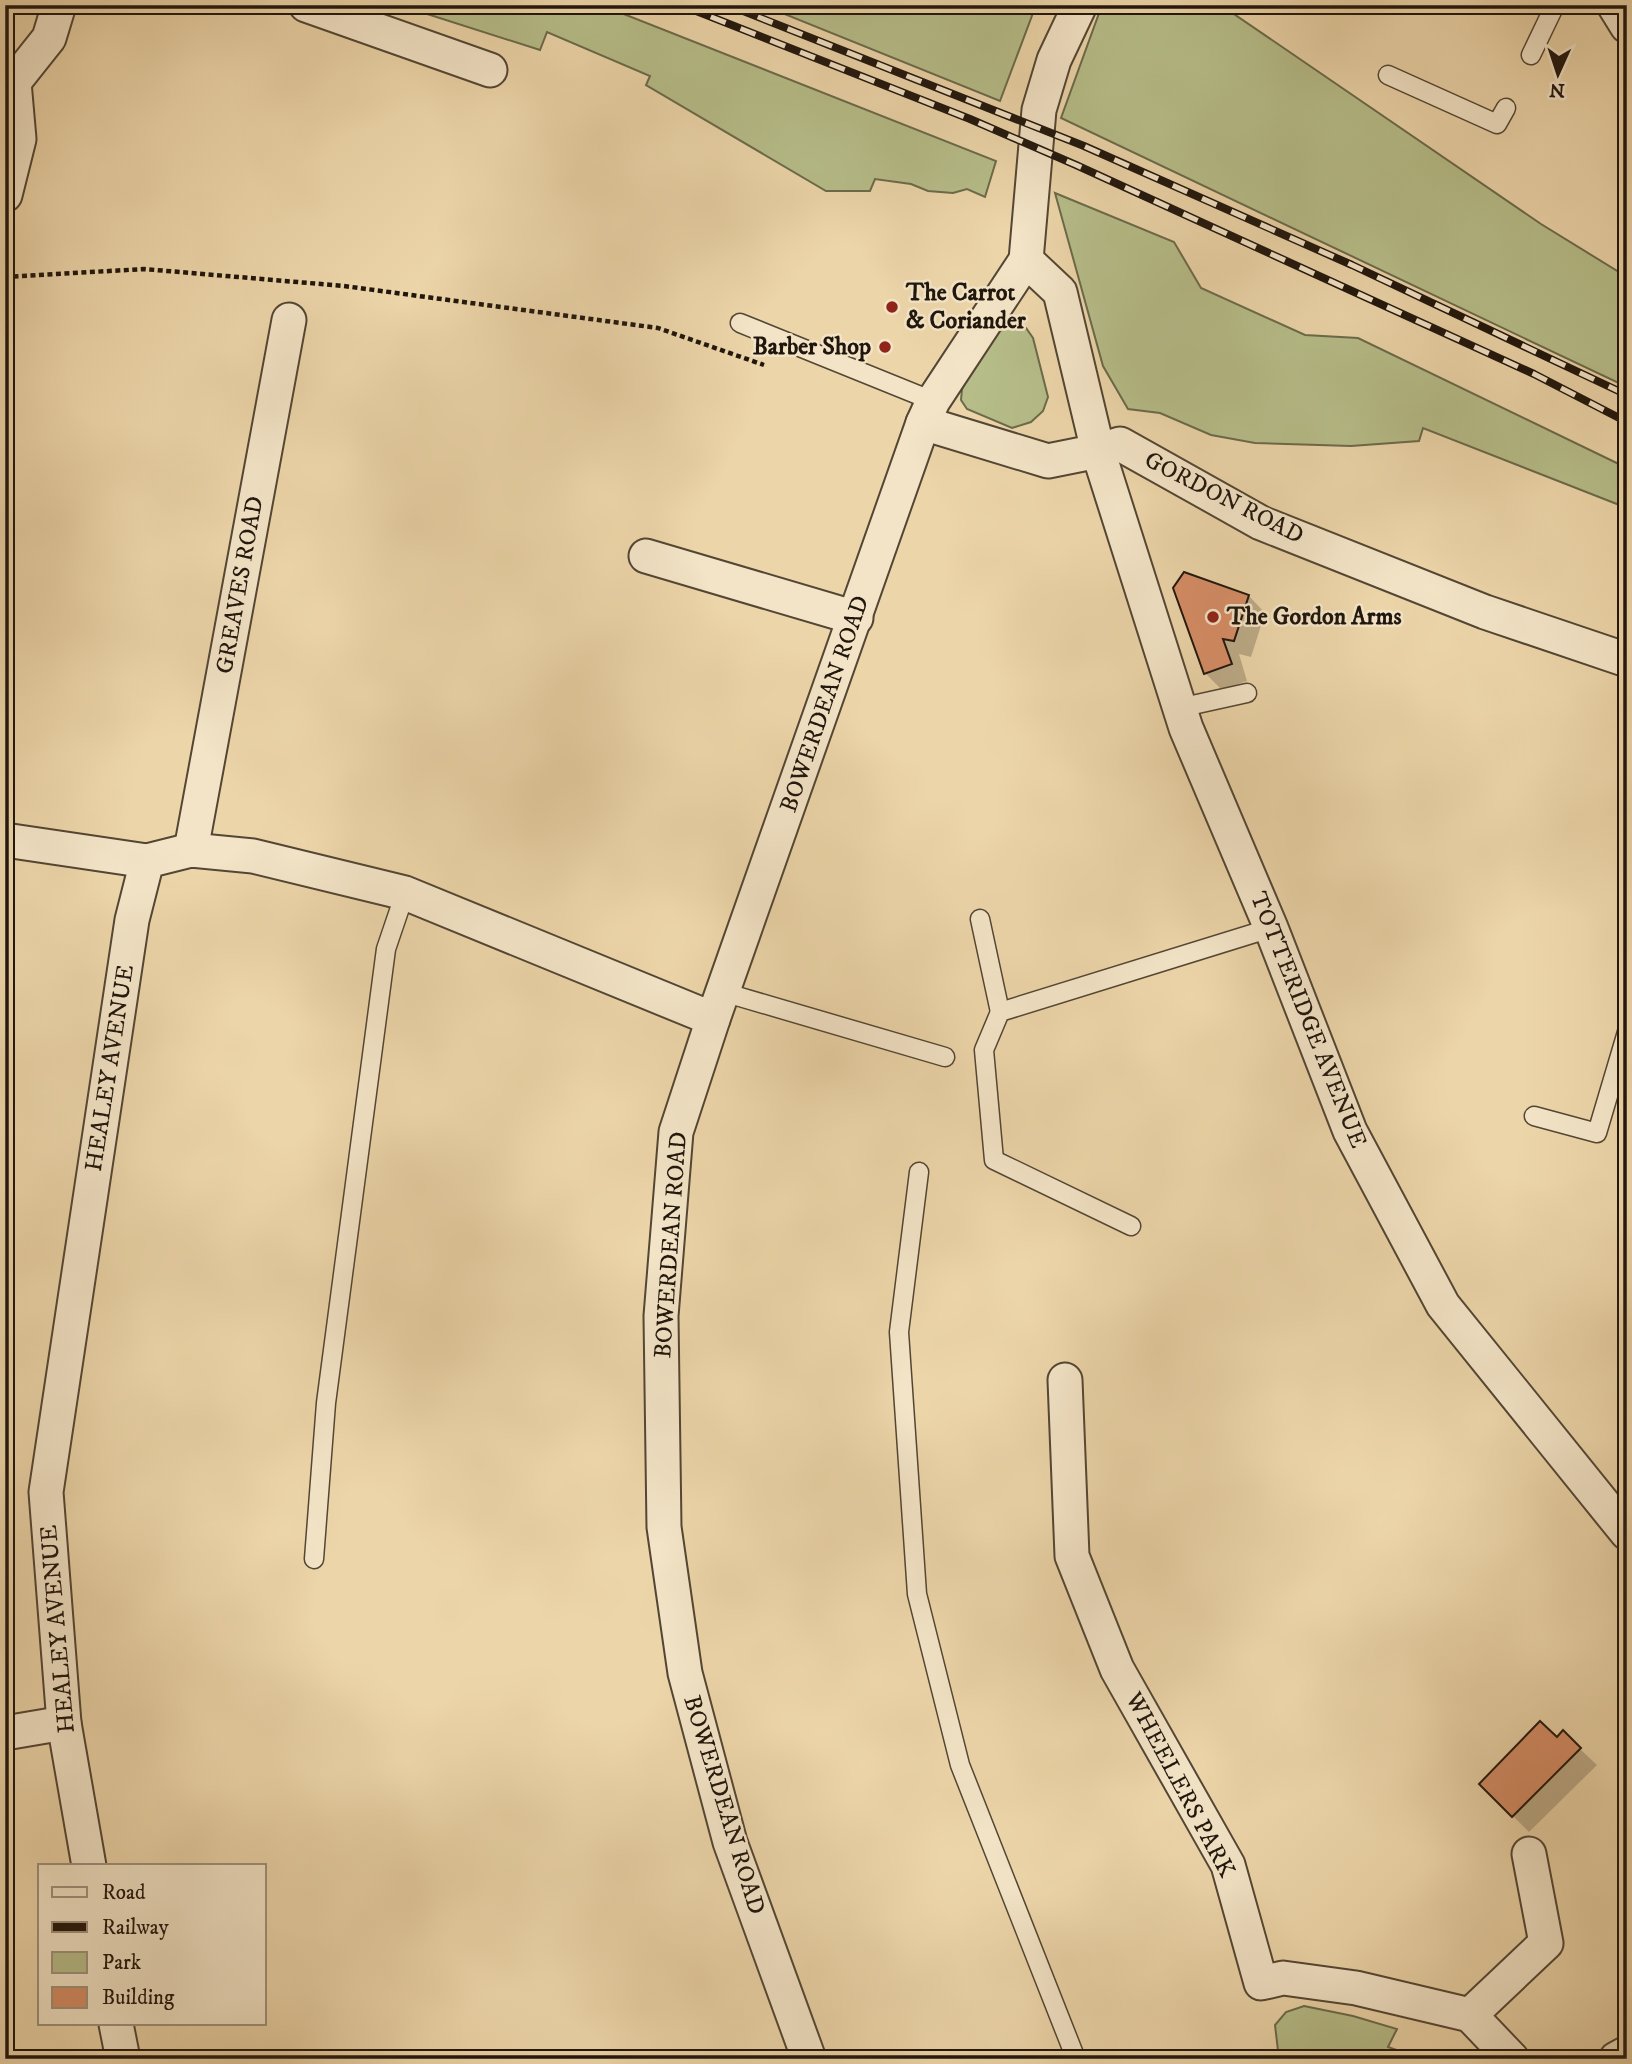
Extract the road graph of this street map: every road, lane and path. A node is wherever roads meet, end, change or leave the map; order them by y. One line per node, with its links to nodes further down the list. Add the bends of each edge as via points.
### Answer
1 (59, 5): 10 (street, via 49,38)
2 (306, 5): 8 (street)
3 (1080, 5): 13 (street, via 1054,60 1039,110)
4 (1555, 5): 7 (lane)
5 (1614, 5): 6 (street)
6 (1627, 26)
7 (1531, 55)
8 (490, 70)
9 (1388, 75): 11 (lane, via 1497,124)
10 (10, 81): 12 (street, via 19,139)
11 (1506, 108)
12 (5, 195)
13 (1026, 260): 18 (street); 19 (street, via 1060,292)
14 (5, 277): 17 (path, via 144,269 344,286 658,328)
15 (289, 320): 26 (street, GREAVES ROAD)
16 (740, 323): 18 (lane)
17 (766, 366)
18 (928, 412): 19 (street, via 1048,461); 21 (street, BOWERDEAN ROAD)
19 (1098, 451): 22 (street, GORDON ROAD, via 1120,444 1261,523 1485,612); 24 (street, TOTTERIDGE AVENUE)
20 (646, 556): 21 (street)
21 (856, 618): 31 (street, BOWERDEAN ROAD)
22 (1627, 660)
23 (1247, 693): 24 (lane)
24 (1179, 708): 30 (street, TOTTERIDGE AVENUE)
25 (5, 840): 27 (street)
26 (191, 850): 27 (street); 28 (street, via 253,856)
27 (148, 861): 41 (street, HEALEY AVENUE, via 132,920 46,1492)
28 (405, 893): 31 (street); 40 (lane, via 384,963 326,1403)
29 (980, 919): 32 (lane)
30 (1271, 928): 32 (lane); 39 (street, TOTTERIDGE AVENUE, via 1350,1131 1443,1305)
31 (718, 1005): 34 (lane); 49 (street, BOWERDEAN ROAD, via 676,1132 661,1316 664,1527 685,1673 730,1842)
32 (1000, 1012): 37 (lane, via 984,1050 994,1160)
33 (1627, 1032): 35 (lane, via 1597,1133)
34 (945, 1057)
35 (1534, 1116)
36 (919, 1172): 50 (lane, via 899,1332 917,1594 960,1765)
37 (1131, 1226)
38 (1065, 1380): 45 (street, WHEELERS PARK, via 1072,1556 1117,1669 1228,1865 1261,1983 1283,1978 1356,1988)
39 (1627, 1532)
40 (314, 1559)
41 (64, 1723): 42 (street); 44 (street, HEALEY AVENUE)
42 (5, 1733)
43 (1529, 1854): 45 (street, via 1546,1942)
44 (89, 1864)
45 (1470, 2015): 51 (street)
46 (117, 2025): 48 (street)
47 (1627, 2053): 52 (street)
48 (123, 2059)
49 (809, 2059)
50 (1076, 2059)
51 (1512, 2059)
52 (1616, 2059)

